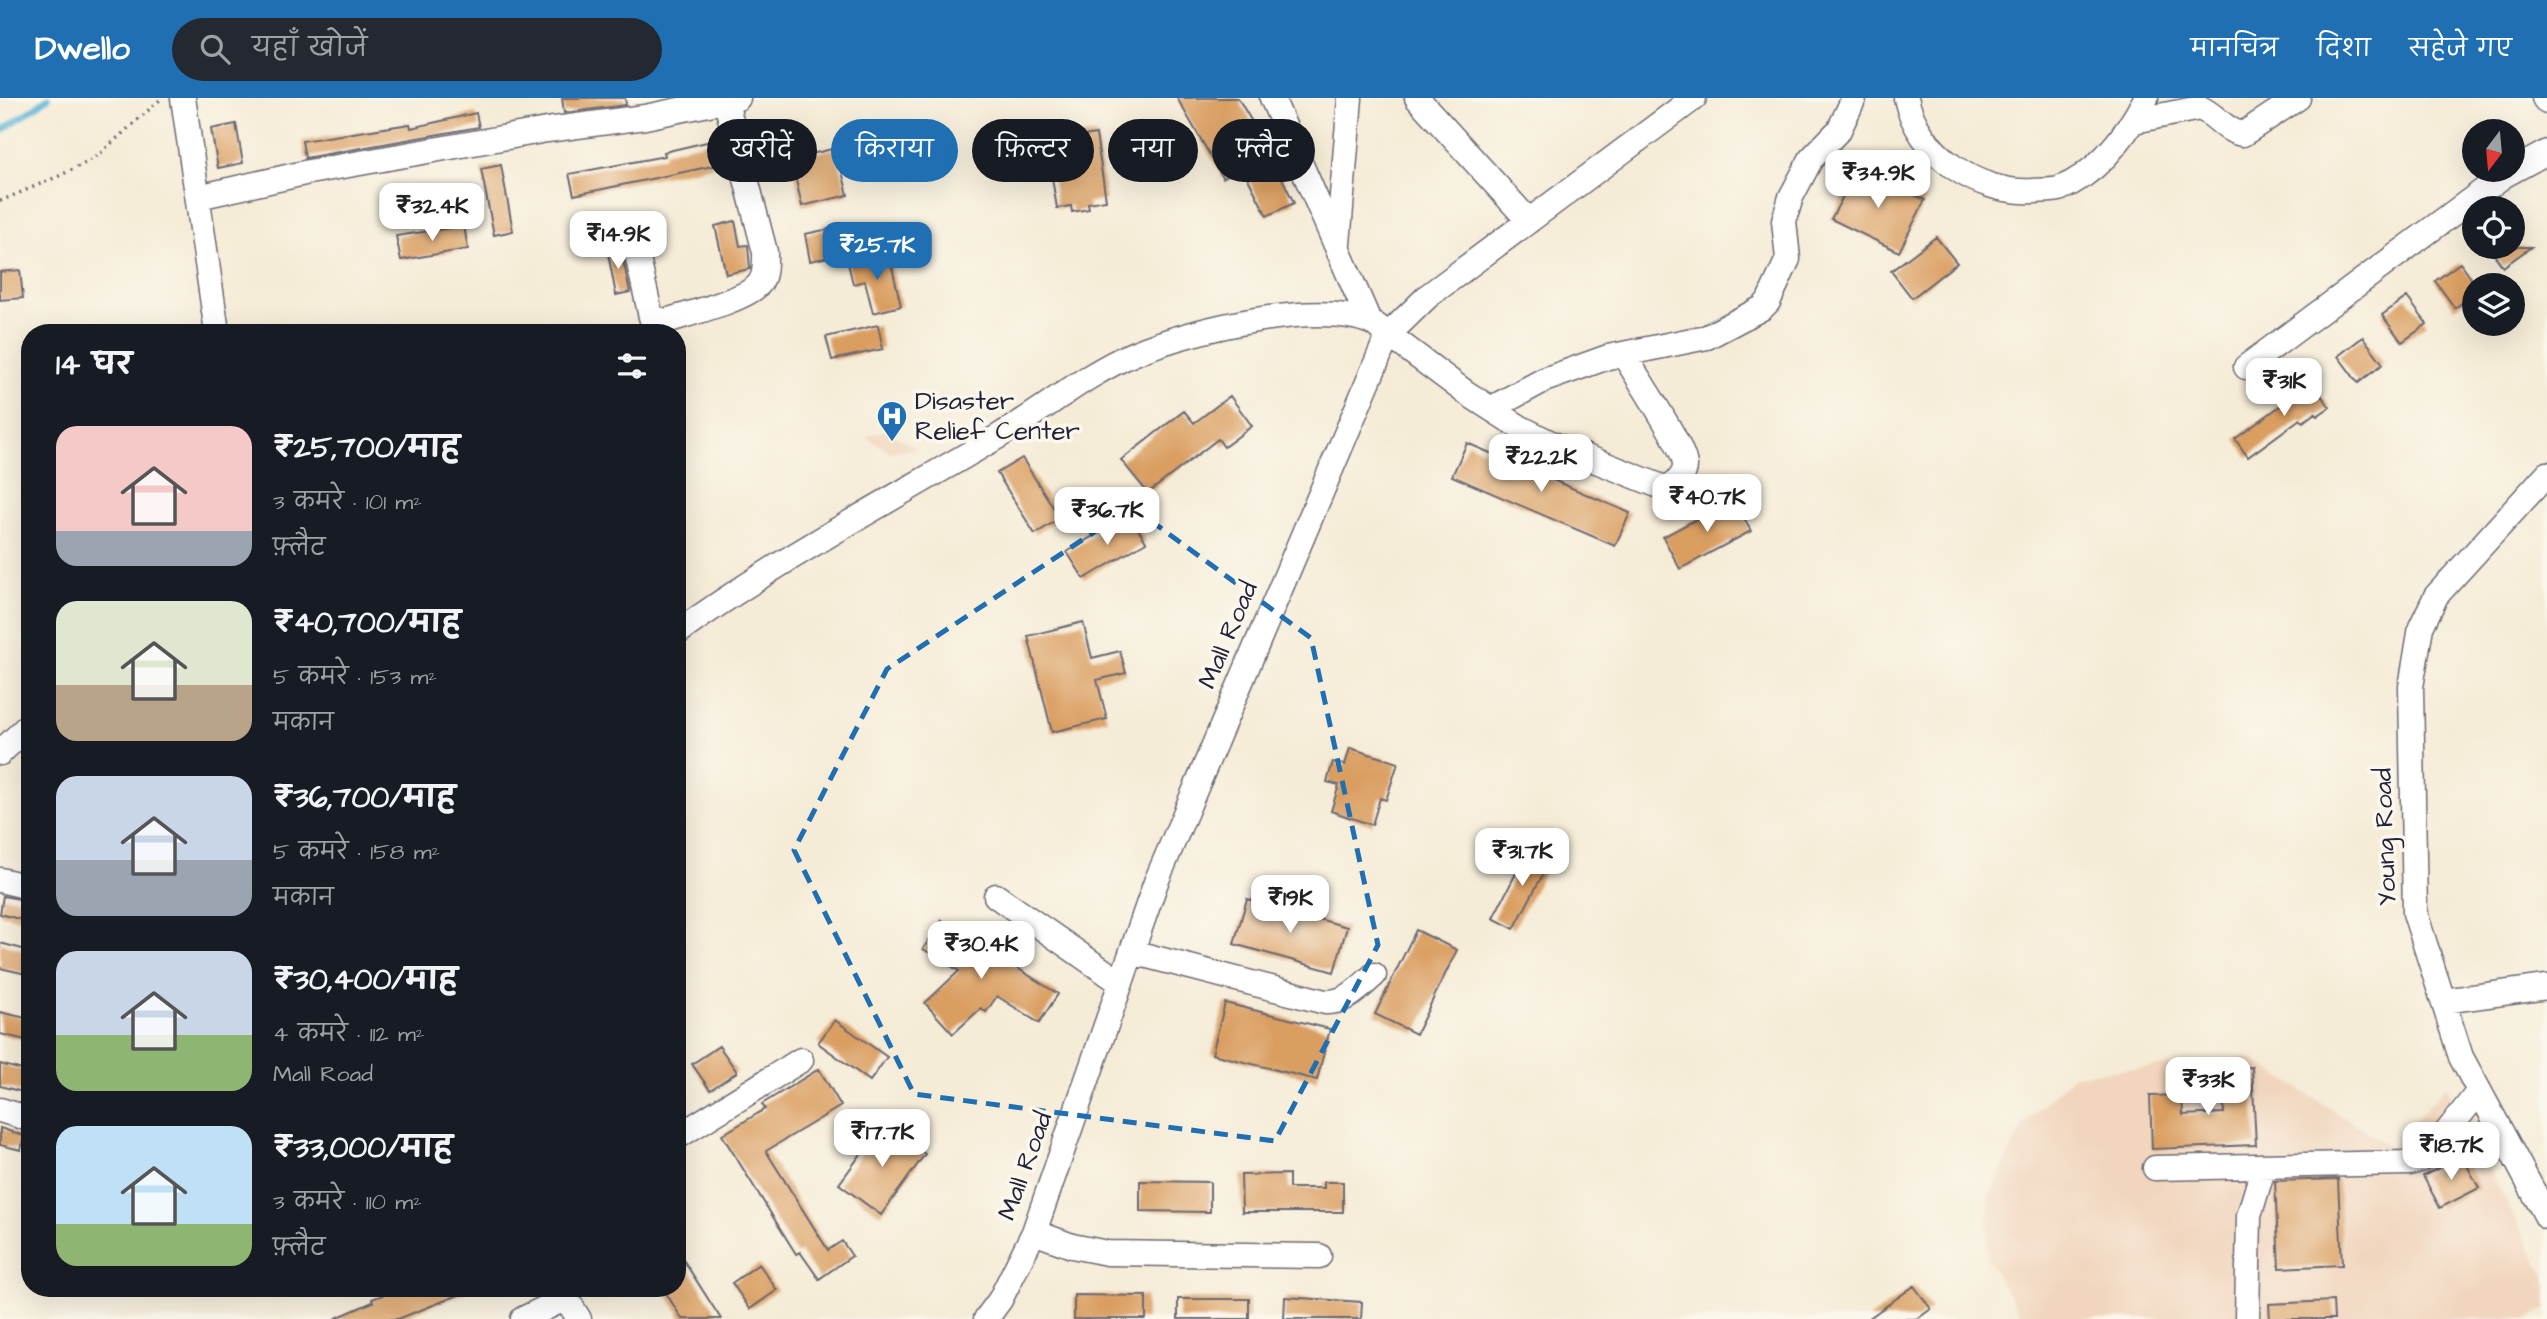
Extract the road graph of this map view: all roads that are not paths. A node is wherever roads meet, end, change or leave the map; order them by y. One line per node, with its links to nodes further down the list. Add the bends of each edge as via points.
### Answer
1 (183, 98): 15 (street)
2 (1272, 98): 18 (street)
3 (1350, 98): 18 (street)
4 (1417, 98): 16 (street)
5 (1694, 98): 16 (street, Mall Road)
6 (1854, 98): 21 (street, via 1845,121 1811,159 1791,197 1784,221 1789,254 1768,302 1707,337)
7 (1906, 98): 13 (street, via 1916,128 1948,163 1981,183 2016,192 2058,190 2118,144)
8 (2146, 98): 13 (street)
9 (2298, 98): 13 (street, via 2244,134 2236,134 2200,108)
10 (2544, 98): 12 (street)
11 (732, 100): 15 (street, via 322,170); 17 (street, via 765,252 761,282 736,298 666,321 656,320 651,317)
12 (2547, 103)
13 (2134, 121)
14 (2547, 152): 22 (street, via 2503,176)
15 (198, 197): 19 (street)
16 (1529, 221): 20 (street, Mall Road)
17 (634, 240)
18 (1338, 248): 20 (street)
19 (216, 324)
20 (1379, 328): 23 (street); 25 (street, via 1345,316 1293,315 1167,341 1134,354 849,522); 31 (street, Mall Road)
21 (1624, 355): 23 (street, via 1544,380); 23 (street, via 1685,463 1683,473 1668,487 1551,443)
22 (2246, 366)
23 (1492, 408)
24 (2547, 474): 35 (street, Young Road, via 2436,596 2415,655 2411,687 2416,913)
25 (686, 627)
26 (21, 733): 27 (street)
27 (0, 753)
28 (0, 880): 29 (street)
29 (21, 885)
30 (996, 896): 33 (street)
31 (1132, 952): 32 (street, via 1325,1002 1338,1003); 33 (street, Mall Road)
32 (1374, 975)
33 (1121, 983): 44 (street, Mall Road)
34 (2547, 987): 35 (street)
35 (2443, 1001): 37 (street, Young Road, via 2461,1057)
36 (801, 1060): 40 (street)
37 (2479, 1091): 41 (street, via 2431,1152 2410,1163); 43 (street, Young Road)
38 (0, 1110): 39 (street)
39 (21, 1116)
40 (686, 1132)
41 (2264, 1166): 42 (street); 51 (street, via 2249,1216)
42 (2155, 1168)
43 (2547, 1217)
44 (1034, 1232): 45 (street, via 1107,1253); 50 (street, Mall Road)
45 (1319, 1256)
46 (557, 1297): 48 (street)
47 (565, 1297): 49 (street)
48 (523, 1319)
49 (579, 1319)
50 (986, 1319)
51 (2247, 1319)

